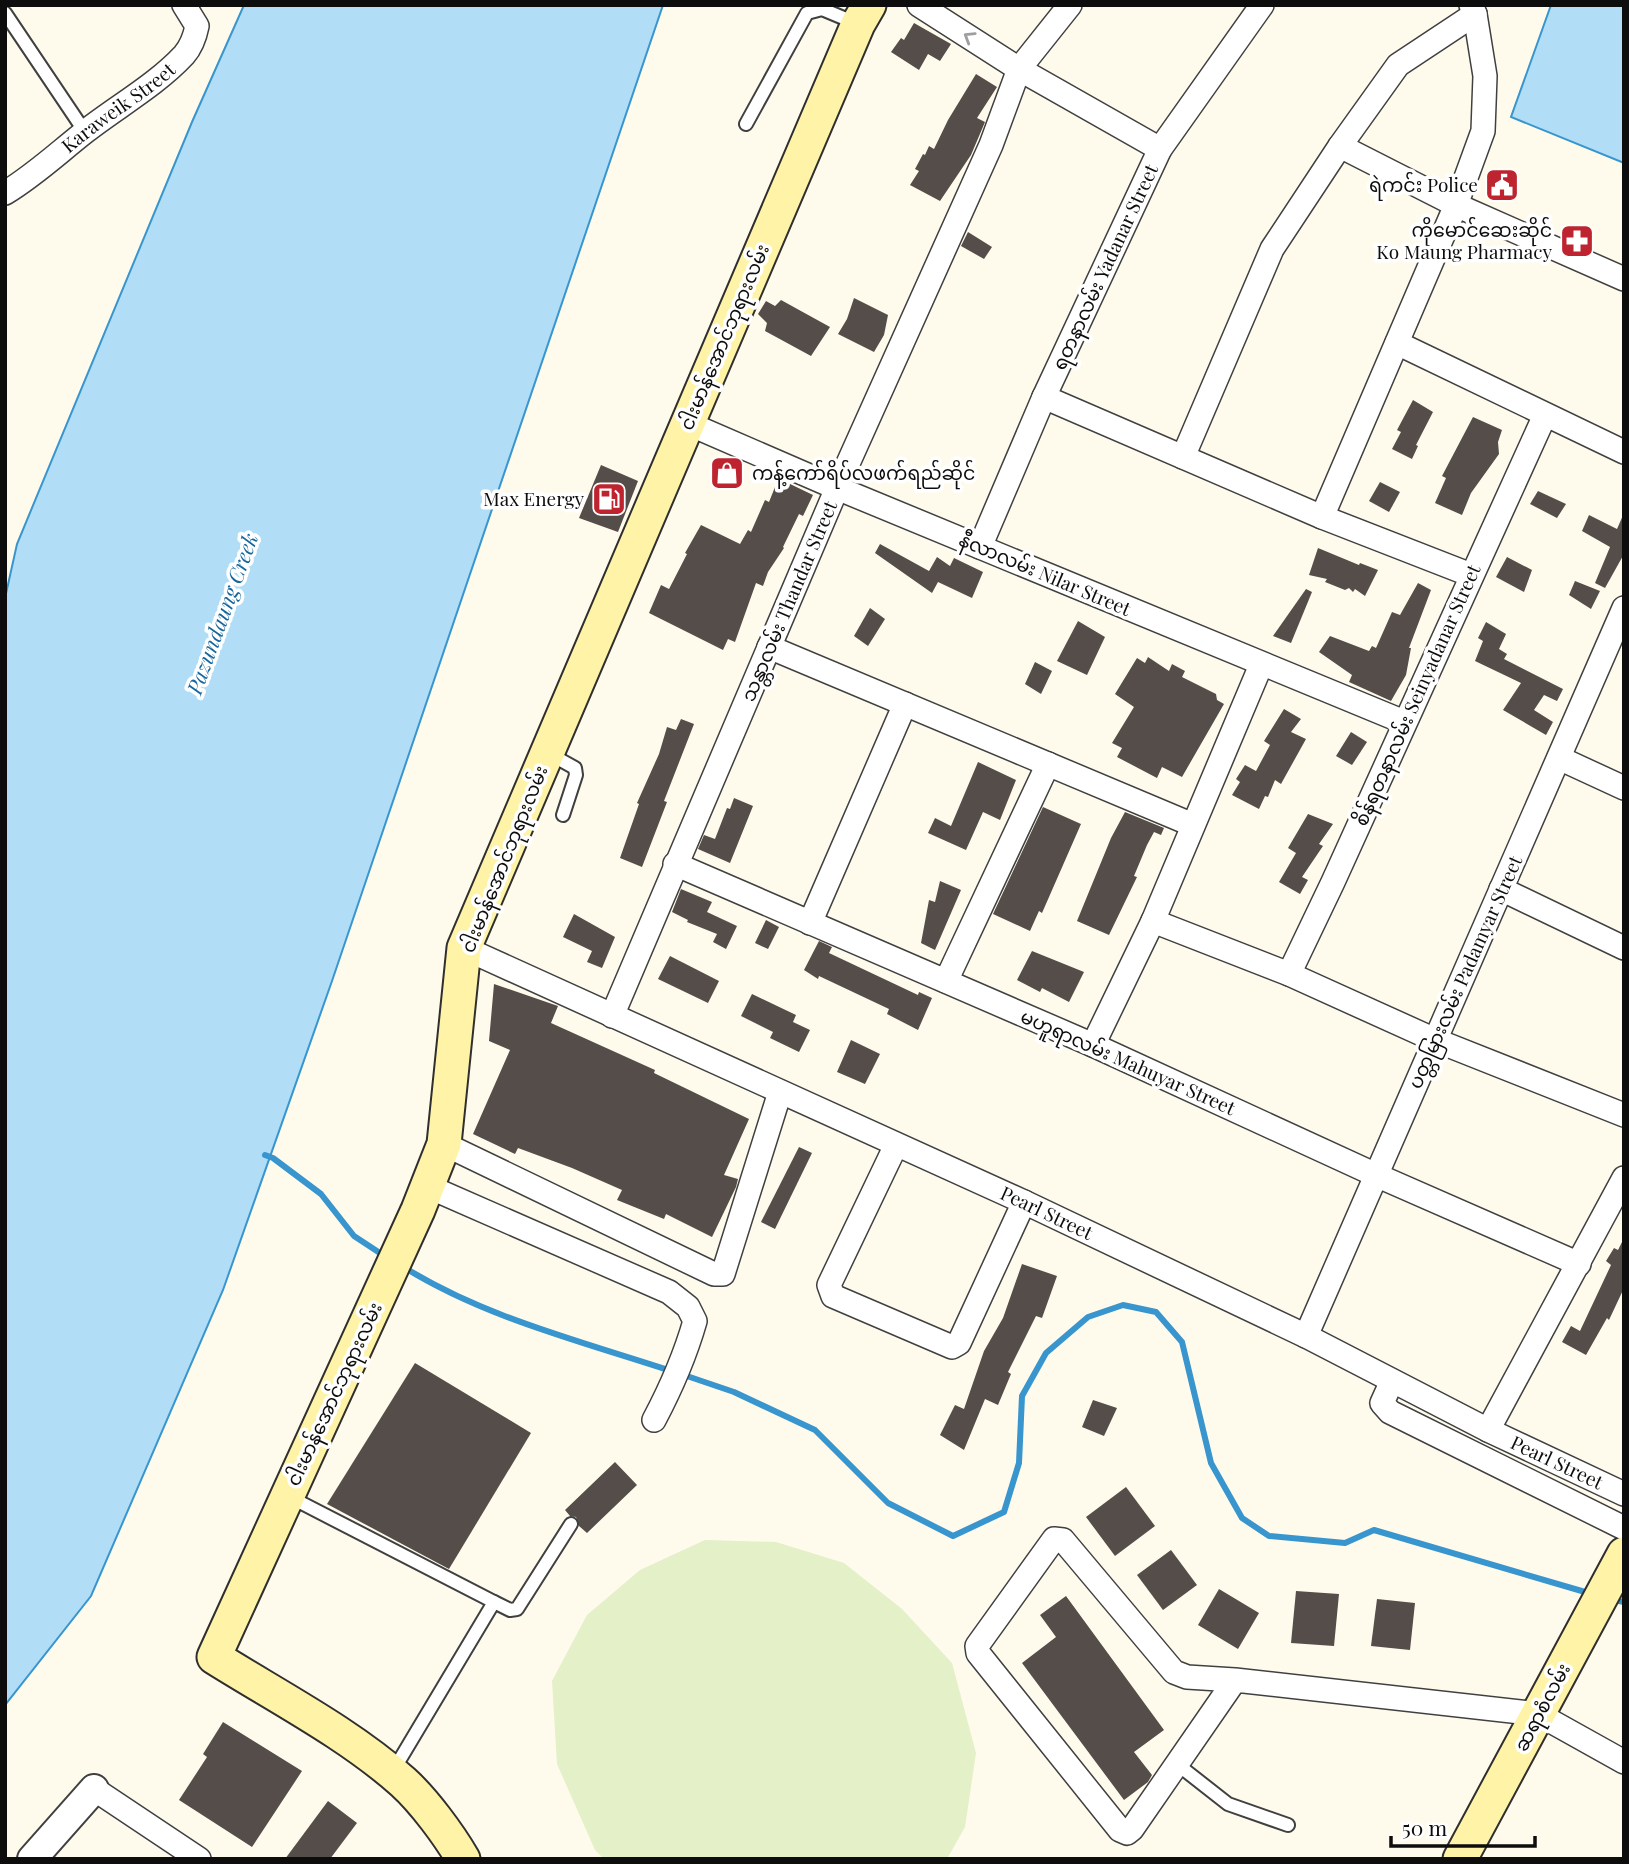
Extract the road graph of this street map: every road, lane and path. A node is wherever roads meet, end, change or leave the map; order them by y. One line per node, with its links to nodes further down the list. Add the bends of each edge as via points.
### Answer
1 (184, 5): 8 (street, Karaweik Street)
2 (919, 5): 9 (street, one-way to 2)
3 (1070, 5): 9 (street, သန္တာလမ်း Thandar Street)
4 (1262, 5): 13 (street, ရတနာလမ်း Yadanar Street)
5 (1473, 9): 12 (street, via 1398,65); 15 (street, via 1485,76 1483,131)
6 (5, 13): 11 (lane)
7 (864, 15): 10 (lane, via 822,9 807,13); 20 (main road, ငါးမာန်အောင်ဘုရားလမ်း)
8 (201, 16): 11 (street, Karaweik Street, via 185,54)
9 (1019, 69): 13 (street); 23 (street, သန္တာလမ်း Thandar Street, via 991,145)
10 (746, 124)
11 (85, 132): 14 (street, Karaweik Street)
12 (1340, 146): 15 (street); 22 (street, via 1272,249)
13 (1160, 149): 18 (street, ရတနာလမ်း Yadanar Street)
14 (5, 193)
15 (1456, 205): 16 (street); 17 (street)
16 (1624, 279)
17 (1397, 343): 19 (street); 24 (street)
18 (1044, 397): 22 (street); 25 (street, ရတနာလမ်း Yadanar Street)
19 (1545, 415): 21 (street); 26 (street, စိန်ရတနာလမ်း Seinyadanar Street)
20 (687, 423): 23 (street, နီလာလမ်း Nilar Street); 32 (main road, ငါးမာန်အောင်ဘုရားလမ်း)
21 (1624, 452)
22 (1183, 457): 24 (street)
23 (837, 488): 25 (street, နီလာလမ်း Nilar Street); 28 (street, သန္တာလမ်း Thandar Street)
24 (1322, 517): 26 (street)
25 (980, 547): 29 (street, နီလာလမ်း Nilar Street)
26 (1471, 575): 31 (street, စိန်ရတနာလမ်း Seinyadanar Street)
27 (1623, 614): 33 (street, ပတ္တမြားလမ်း Padamyar Street)
28 (769, 647): 30 (street); 38 (street, သန္တာလမ်း Thandar Street)
29 (1261, 664): 31 (street, နီလာလမ်း Nilar Street); 37 (street)
30 (905, 704): 34 (street); 41 (street)
31 (1404, 722): 44 (street, စိန်ရတနာလမ်း Seinyadanar Street)
32 (547, 753): 36 (lane, via 575,768); 42 (main road, ငါးမာန်အောင်ဘုရားလမ်း)
33 (1559, 758): 35 (street); 39 (street, ပတ္တမြားလမ်း Padamyar Street)
34 (1048, 764): 37 (street); 45 (street)
35 (1624, 788)
36 (564, 815)
37 (1193, 825): 40 (street)
38 (675, 864): 41 (street, မဟူရာလမ်း Mahuyar Street); 46 (street, သန္တာလမ်း Thandar Street)
39 (1501, 889): 43 (street); 47 (street, ပတ္တမြားလမ်း Padamyar Street)
40 (1153, 921): 44 (street); 48 (street)
41 (810, 923): 45 (street, မဟူရာလမ်း Mahuyar Street)
42 (464, 948): 46 (street, Pearl Street); 51 (main road, ငါးမာန်အောင်ဘုရားလမ်း)
43 (1624, 948)
44 (1289, 974): 47 (street)
45 (946, 981): 48 (street, မဟူရာလမ်း Mahuyar Street)
46 (612, 1016): 49 (street, Pearl Street)
47 (1436, 1040): 50 (street); 53 (street, ပတ္တမြားလမ်း Padamyar Street)
48 (1093, 1045): 53 (street, မဟူရာလမ်း Mahuyar Street)
49 (780, 1092): 51 (street, via 723,1274 714,1274); 52 (street, Pearl Street)
50 (1624, 1115)
51 (444, 1144): 55 (main road, ငါးမာန်အောင်ဘုရားလမ်း)
52 (896, 1144): 56 (street, Pearl Street); 56 (street, via 829,1285 833,1296 952,1347 959,1343)
53 (1376, 1175): 57 (street, မဟူရာလမ်း Mahuyar Street); 58 (street, ပတ္တမြားလမ်း Padamyar Street)
54 (1624, 1178): 57 (street)
55 (427, 1186): 60 (street, via 669,1292 688,1307 695,1321 682,1364); 63 (main road, ငါးမာန်အောင်ဘုရားလမ်း)
56 (1024, 1202): 58 (street, Pearl Street)
57 (1579, 1264): 61 (street)
58 (1306, 1336): 59 (street, Pearl Street)
59 (1392, 1381): 61 (street, Pearl Street); 65 (street, via 1382,1403 1390,1412)
60 (654, 1420)
61 (1488, 1430): 62 (street, Pearl Street)
62 (1624, 1494)
63 (287, 1496): 67 (lane); 72 (main road, ငါးမာန်အောင်ဘုရားလမ်း, via 214,1657 346,1739)
64 (571, 1524): 67 (lane, via 517,1609)
65 (1624, 1528)
66 (1624, 1554): 69 (main road, ဆရာစံလမ်း)
67 (495, 1602): 72 (lane)
68 (1235, 1680): 69 (street); 71 (street); 71 (street, via 1174,1672 1058,1538 979,1641 978,1653 1120,1830 1132,1829)
69 (1538, 1714): 70 (street); 78 (main road, ဆရာစံလမ်း)
70 (1624, 1762)
71 (1177, 1764): 74 (lane, via 1228,1804)
72 (391, 1773): 77 (main road, ငါးမာန်အောင်ဘုရားလမ်း, via 451,1839)
73 (94, 1789): 75 (street); 76 (street)
74 (1288, 1825)
75 (32, 1859)
76 (199, 1859)
77 (463, 1859)
78 (1460, 1859)

